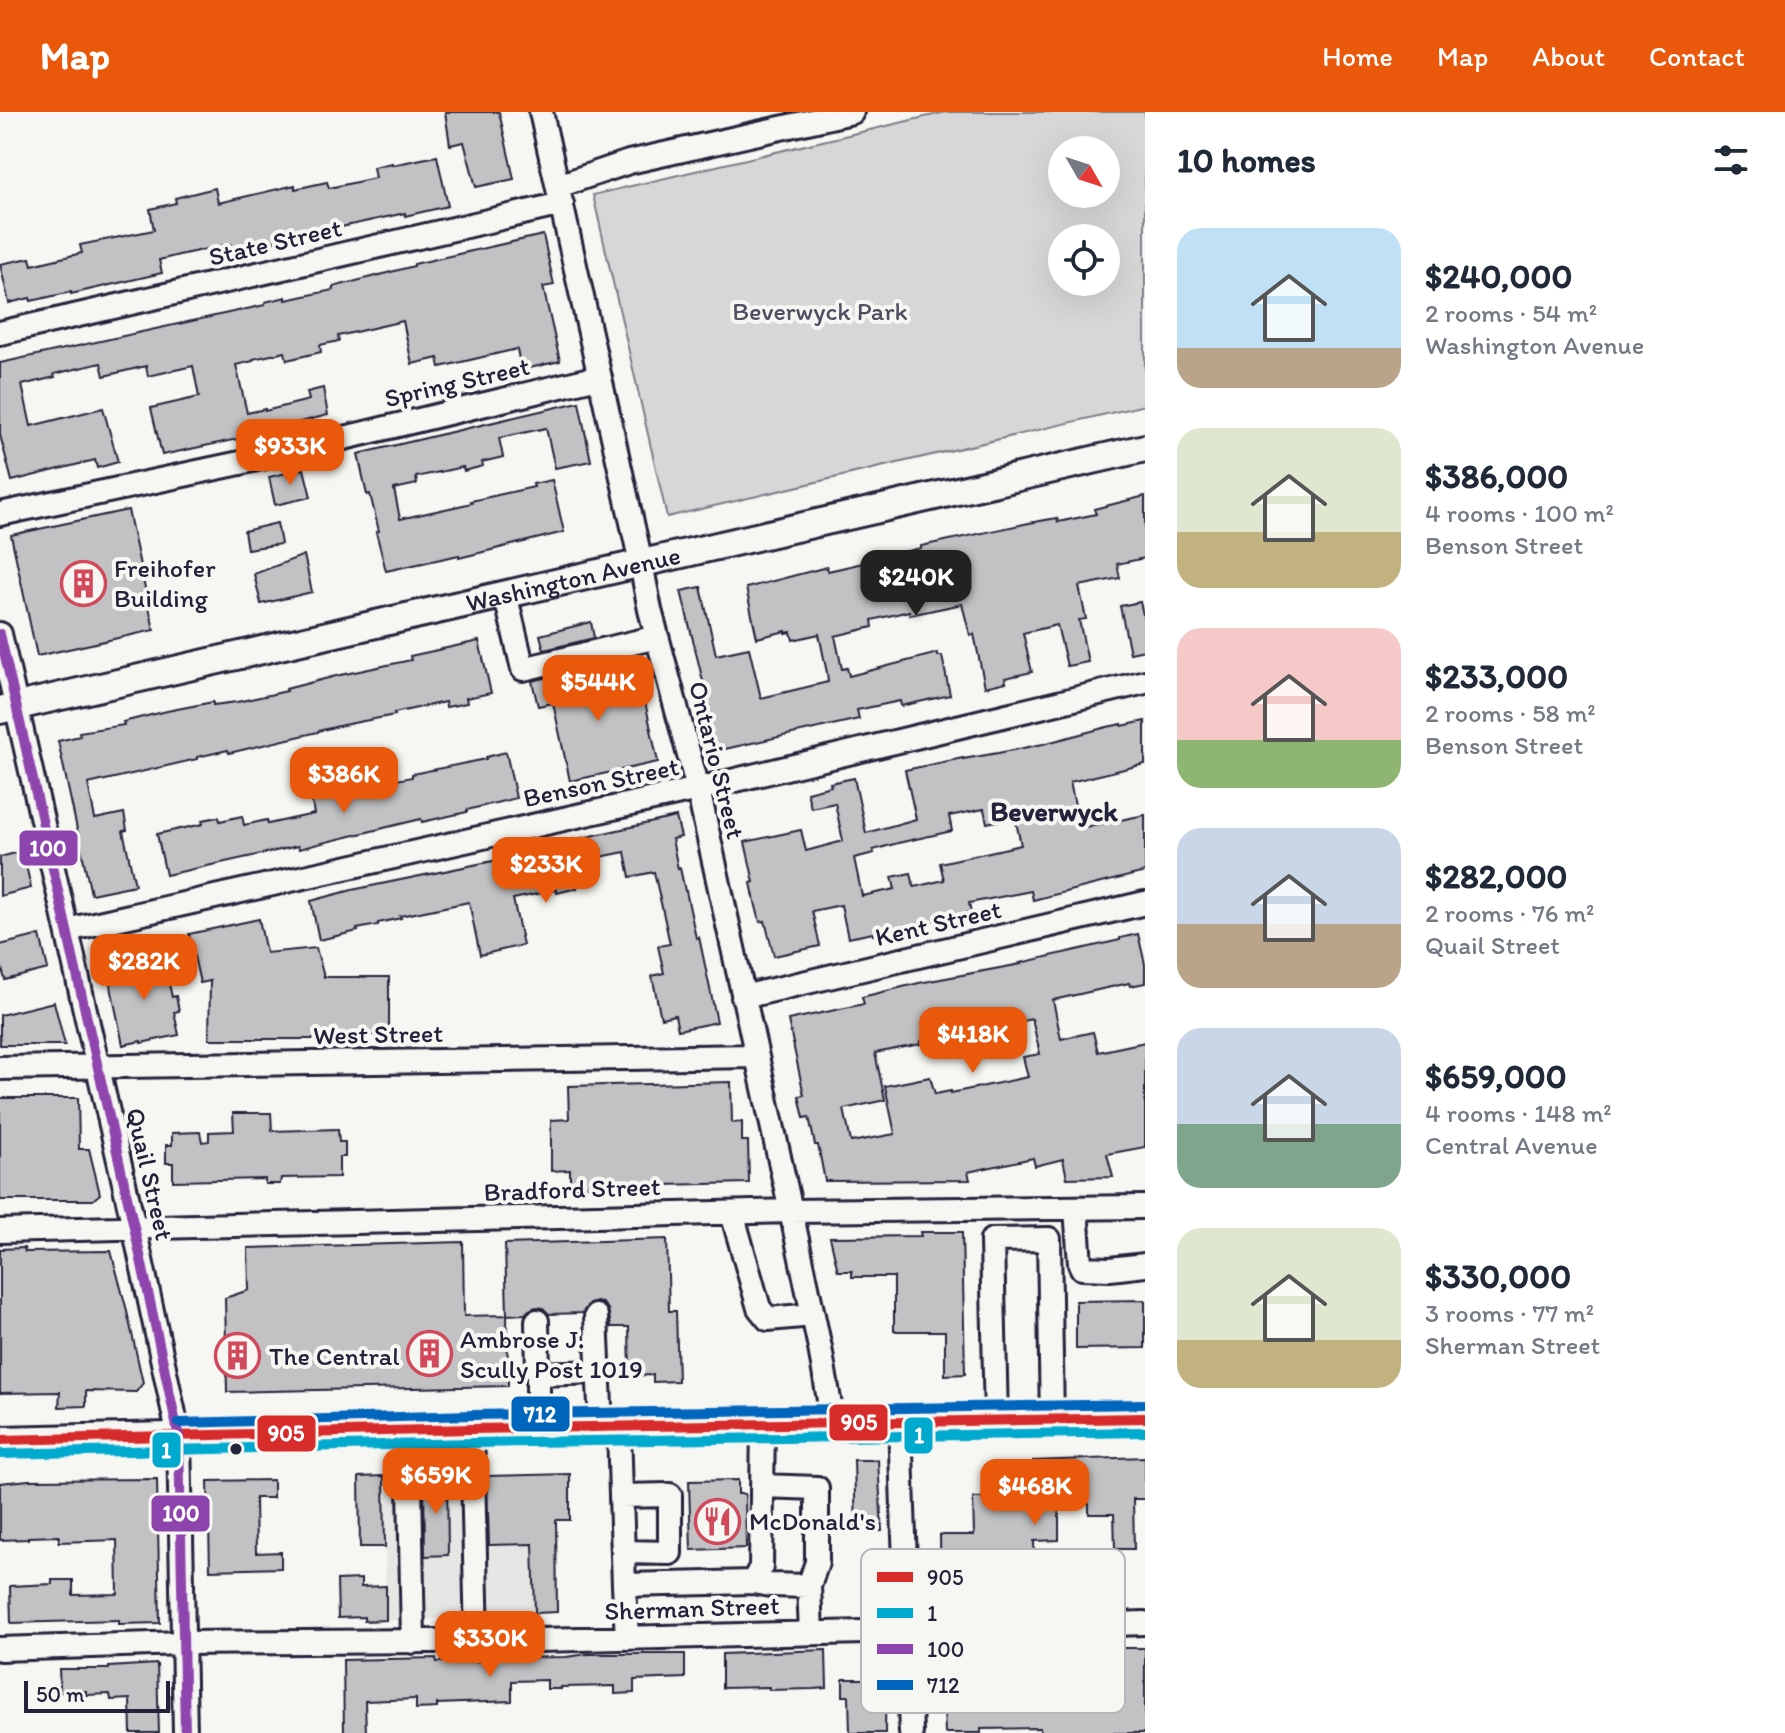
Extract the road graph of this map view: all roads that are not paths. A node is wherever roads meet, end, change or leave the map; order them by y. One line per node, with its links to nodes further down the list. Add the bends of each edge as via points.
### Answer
1 (541, 112): 3 (street, Ontario Street)
2 (852, 112): 3 (street, State Street, via 629,162)
3 (560, 195): 4 (street, State Street); 5 (street, Ontario Street)
4 (0, 333)
5 (598, 377): 7 (street, Spring Street); 8 (street, Ontario Street)
6 (1145, 448): 8 (main road, Washington Avenue)
7 (0, 514)
8 (641, 563): 9 (main road, Washington Avenue); 11 (street, Ontario Street)
9 (505, 593): 11 (street, via 523,669); 13 (main road, Washington Avenue)
10 (0, 634): 13 (street, Quail Street)
11 (657, 637): 14 (street, Ontario Street)
12 (1145, 682): 14 (street, Benson Street)
13 (8, 708): 16 (street, Quail Street)
14 (698, 789): 16 (street, Benson Street); 17 (street, Ontario Street)
15 (1145, 903): 17 (street, Kent Street)
16 (67, 930): 19 (street, Quail Street)
17 (743, 997): 18 (street, Ontario Street)
18 (756, 1056): 19 (street, West Street); 23 (street, Ontario Street)
19 (97, 1067): 20 (street, West Street); 25 (street, Quail Street)
20 (0, 1068)
21 (1145, 1207): 22 (street, Bradford Street)
22 (1076, 1208): 23 (street, Bradford Street); 27 (street, via 1082,1268)
23 (791, 1211): 24 (street, Bradford Street); 28 (street, Ontario Street)
24 (732, 1213): 25 (street, Bradford Street); 28 (street, via 763,1315)
25 (134, 1227): 26 (street, Bradford Street); 43 (street, Quail Street)
26 (0, 1231)
27 (1145, 1265)
28 (813, 1315): 36 (street, Ontario Street)
29 (596, 1316): 31 (street)
30 (537, 1321): 32 (street)
31 (598, 1372): 32 (street); 39 (street)
32 (538, 1374): 41 (street)
33 (1145, 1418): 34 (main road)
34 (1052, 1420): 35 (main road); 35 (street, via 1049,1239 992,1240)
35 (996, 1421): 37 (main road)
36 (833, 1423): 37 (main road); 38 (main road)
37 (900, 1423): 47 (street)
38 (763, 1424): 39 (main road); 45 (street)
39 (610, 1428): 41 (main road); 46 (street)
40 (472, 1429): 41 (main road); 42 (main road); 57 (street)
41 (538, 1429)
42 (409, 1432): 43 (main road); 58 (street)
43 (179, 1437): 44 (main road); 59 (street, Quail Street)
44 (0, 1440)
45 (762, 1486): 49 (street, via 761,1567); 51 (street, via 817,1488 817,1562)
46 (621, 1496): 48 (street); 48 (street, via 670,1495 670,1553)
47 (904, 1549)
48 (623, 1552): 50 (street)
49 (753, 1582): 50 (street); 51 (street)
50 (624, 1585): 56 (street)
51 (809, 1586): 55 (street)
52 (1145, 1623): 53 (street, Sherman Street)
53 (1125, 1624)
54 (861, 1632): 55 (street, Sherman Street)
55 (811, 1633): 56 (street, Sherman Street)
56 (627, 1638): 57 (street, Sherman Street)
57 (477, 1641): 58 (street, Sherman Street)
58 (413, 1642): 59 (street, Sherman Street)
59 (183, 1643): 60 (street, Sherman Street); 62 (street, Quail Street)
60 (0, 1649)
61 (910, 1713): 63 (street)
62 (185, 1733)
63 (911, 1733)

